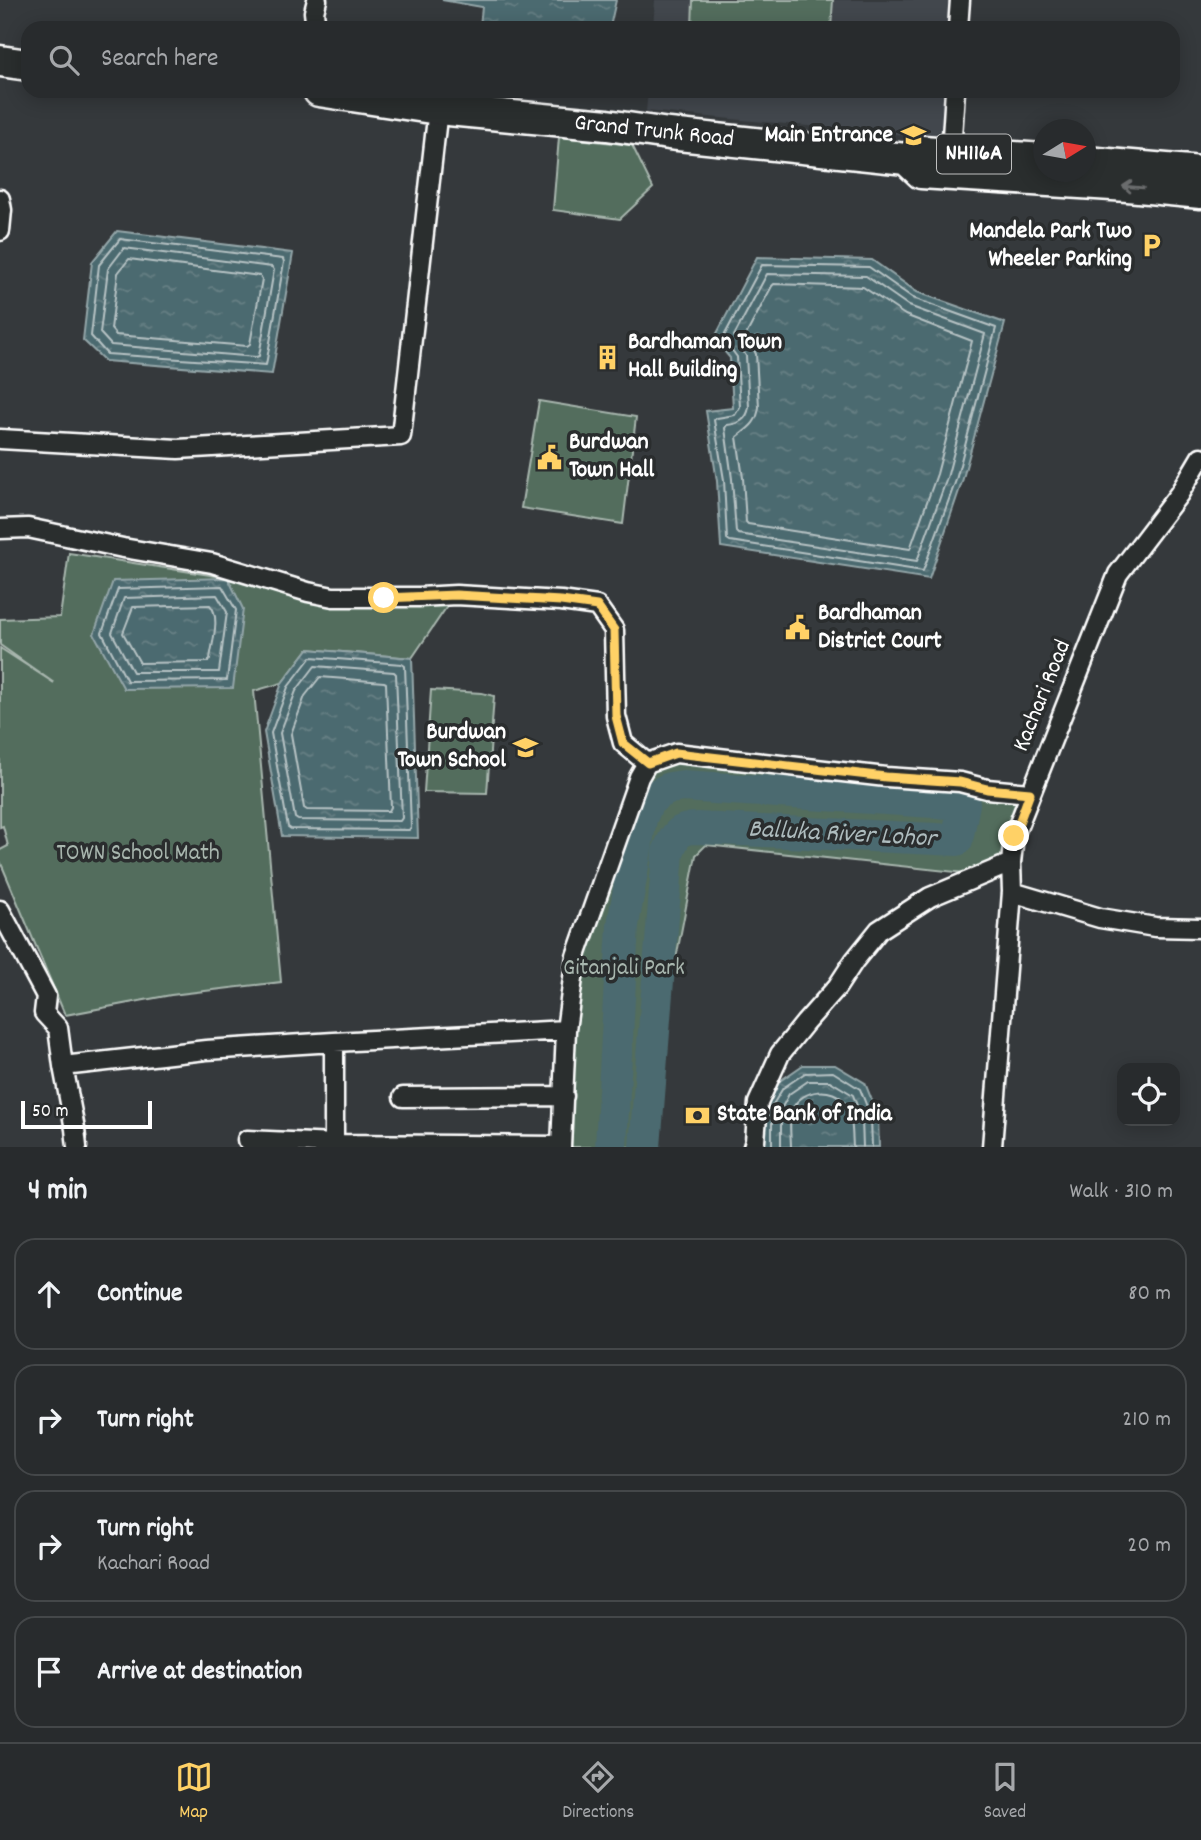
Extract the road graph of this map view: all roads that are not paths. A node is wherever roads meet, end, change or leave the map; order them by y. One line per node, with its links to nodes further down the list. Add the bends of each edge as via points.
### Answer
1 (960, 0): 2 (street)
2 (958, 21)
3 (0, 61): 4 (highway)
4 (21, 64)
5 (369, 98): 7 (highway, Grand Trunk Road / NH116A)
6 (954, 98): 8 (street)
7 (438, 109): 10 (highway, Grand Trunk Road / NH116A); 16 (street, via 401,436 178,449)
8 (951, 152): 9 (highway, Grand Trunk Road / NH116A); 10 (highway, Grand Trunk Road / NH116A, via 922,151)
9 (1033, 158)
10 (906, 159): 13 (highway, Grand Trunk Road / NH116A, one-way to 10, via 921,173)
11 (1096, 163): 12 (highway)
12 (1201, 172)
13 (1201, 193)
14 (0, 199): 15 (street)
15 (0, 231)
16 (0, 439)
17 (1201, 457): 20 (street, Kachari Road, via 1118,575)
18 (0, 529): 19 (street, via 28,528 212,563 333,597 456,595 597,606 614,630 616,716 623,743)
19 (648, 763): 20 (street, via 676,753); 25 (street, via 639,777 576,956)
20 (1030, 793): 21 (street, Kachari Road, via 1014,836)
21 (1011, 863): 22 (street, Kachari Road); 34 (street, via 930,897 880,930 780,1054 758,1103)
22 (1012, 892): 24 (street, via 1100,918 1154,927); 35 (street, Kachari Road)
23 (0, 910): 27 (street, via 46,996 44,1013 58,1027)
24 (1201, 928)
25 (566, 1030): 26 (street); 28 (street)
26 (334, 1042): 27 (street); 31 (street)
27 (63, 1066): 32 (street)
28 (564, 1096): 29 (street); 33 (street)
29 (403, 1097)
30 (247, 1140): 31 (street)
31 (334, 1145): 33 (street)
32 (77, 1147)
33 (561, 1147)
34 (753, 1147)
35 (992, 1147)

